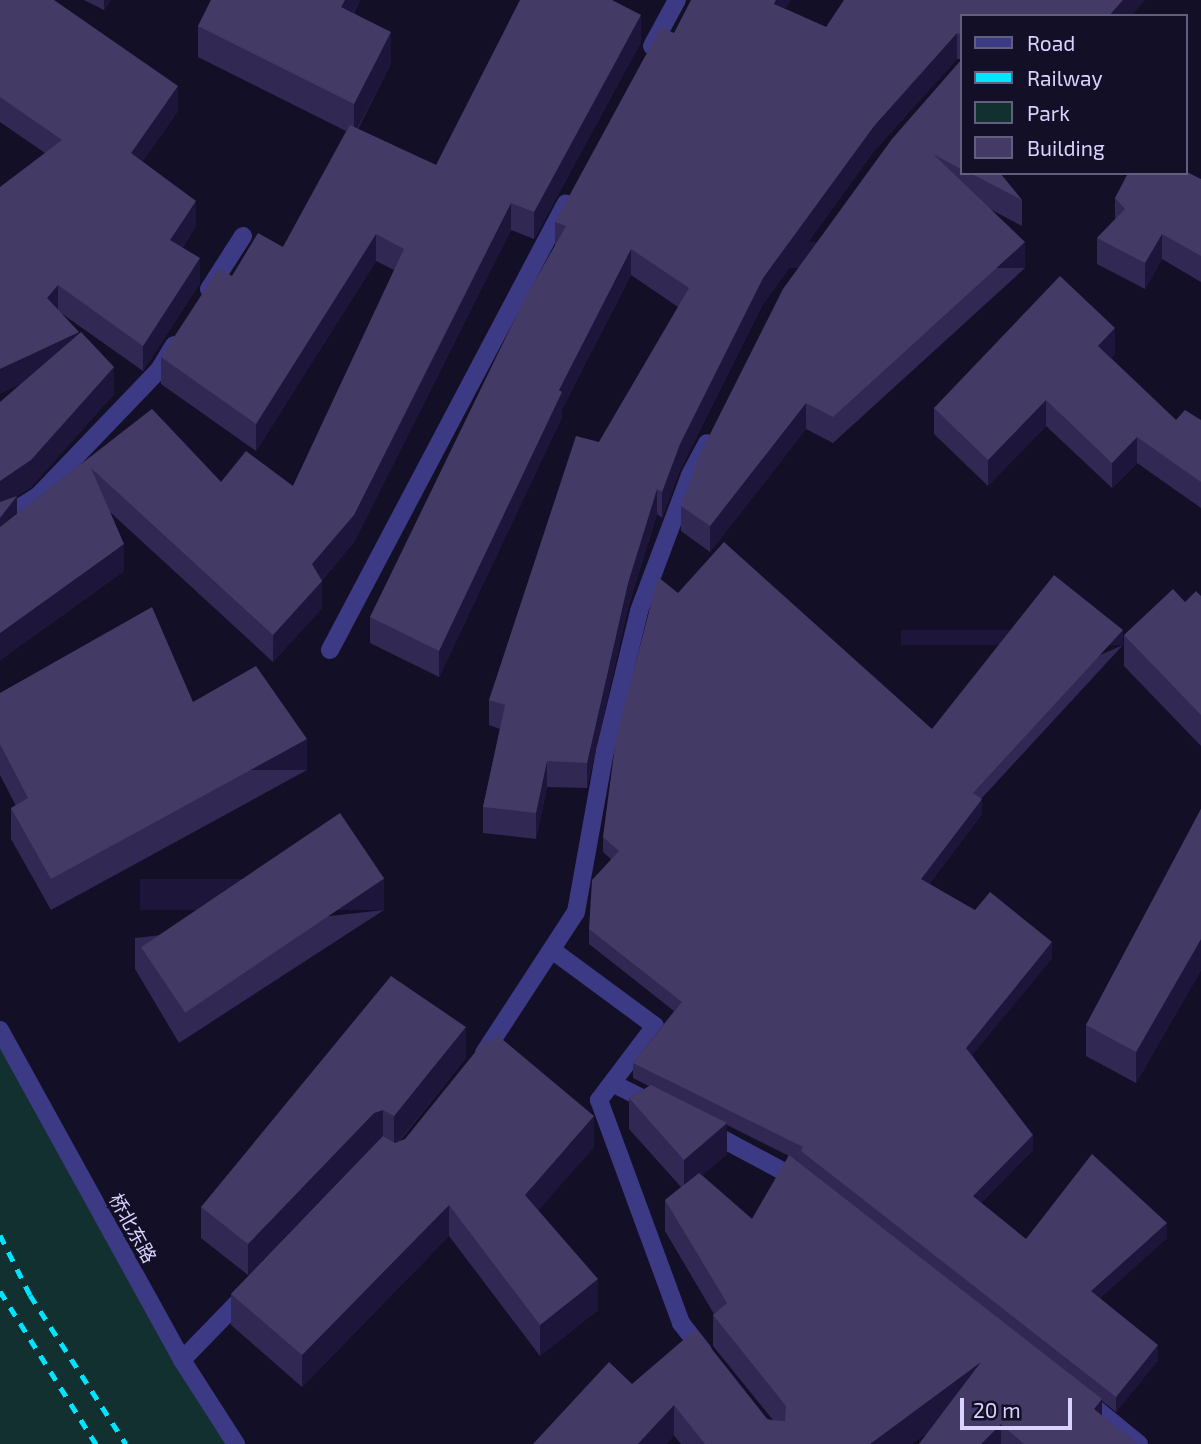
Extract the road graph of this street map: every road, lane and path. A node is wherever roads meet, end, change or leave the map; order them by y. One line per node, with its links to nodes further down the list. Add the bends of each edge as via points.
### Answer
1 (677, 0): 2 (street)
2 (644, 60)
3 (572, 192): 9 (street)
4 (243, 236): 5 (street)
5 (201, 303)
6 (187, 325): 8 (street, via 159,370 47,486)
7 (718, 423): 10 (street, via 690,475 639,611 605,751 576,912)
8 (0, 520)
9 (330, 650)
10 (552, 950): 12 (street); 13 (street, via 655,1026)
11 (0, 1030): 16 (street, 桥北东路)
12 (474, 1066)
13 (612, 1083): 14 (street, via 794,1175); 17 (street, via 599,1100 681,1323)
14 (815, 1192)
15 (258, 1281): 16 (street)
16 (182, 1360): 19 (street, 桥北东路)
17 (713, 1363)
18 (1064, 1384): 20 (street)
19 (236, 1444)
20 (1139, 1444)

